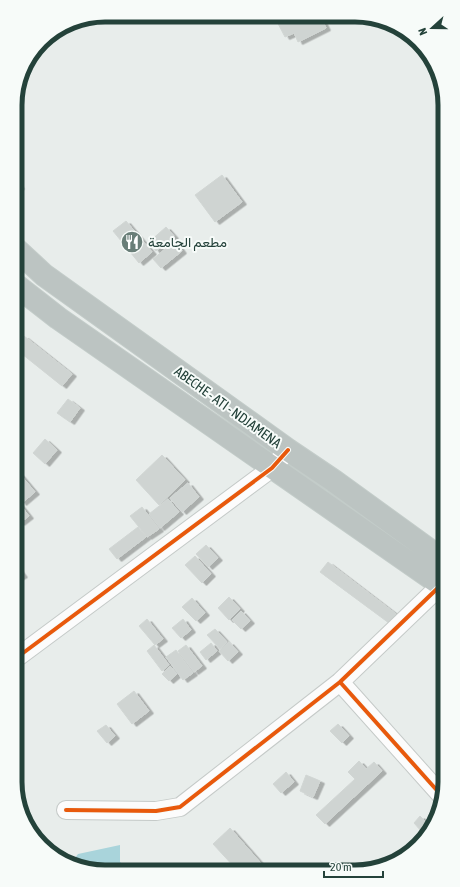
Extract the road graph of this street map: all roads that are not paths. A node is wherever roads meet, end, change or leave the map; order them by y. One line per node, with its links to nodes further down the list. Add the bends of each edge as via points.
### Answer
1 (22, 254): 3 (highway, ABECHE - ATI - NDJAMENA, via 44,274)
2 (22, 290): 4 (highway, ABECHE - ATI - NDJAMENA)
3 (288, 450): 4 (street); 5 (highway, ABECHE - ATI - NDJAMENA)
4 (272, 468): 6 (highway, ABECHE - ATI - NDJAMENA); 8 (street)
5 (438, 556)
6 (438, 583)
7 (438, 590): 9 (street)
8 (22, 654)
9 (340, 682): 10 (street); 11 (street, via 180,807 156,811)
10 (437, 791)
11 (66, 810)

